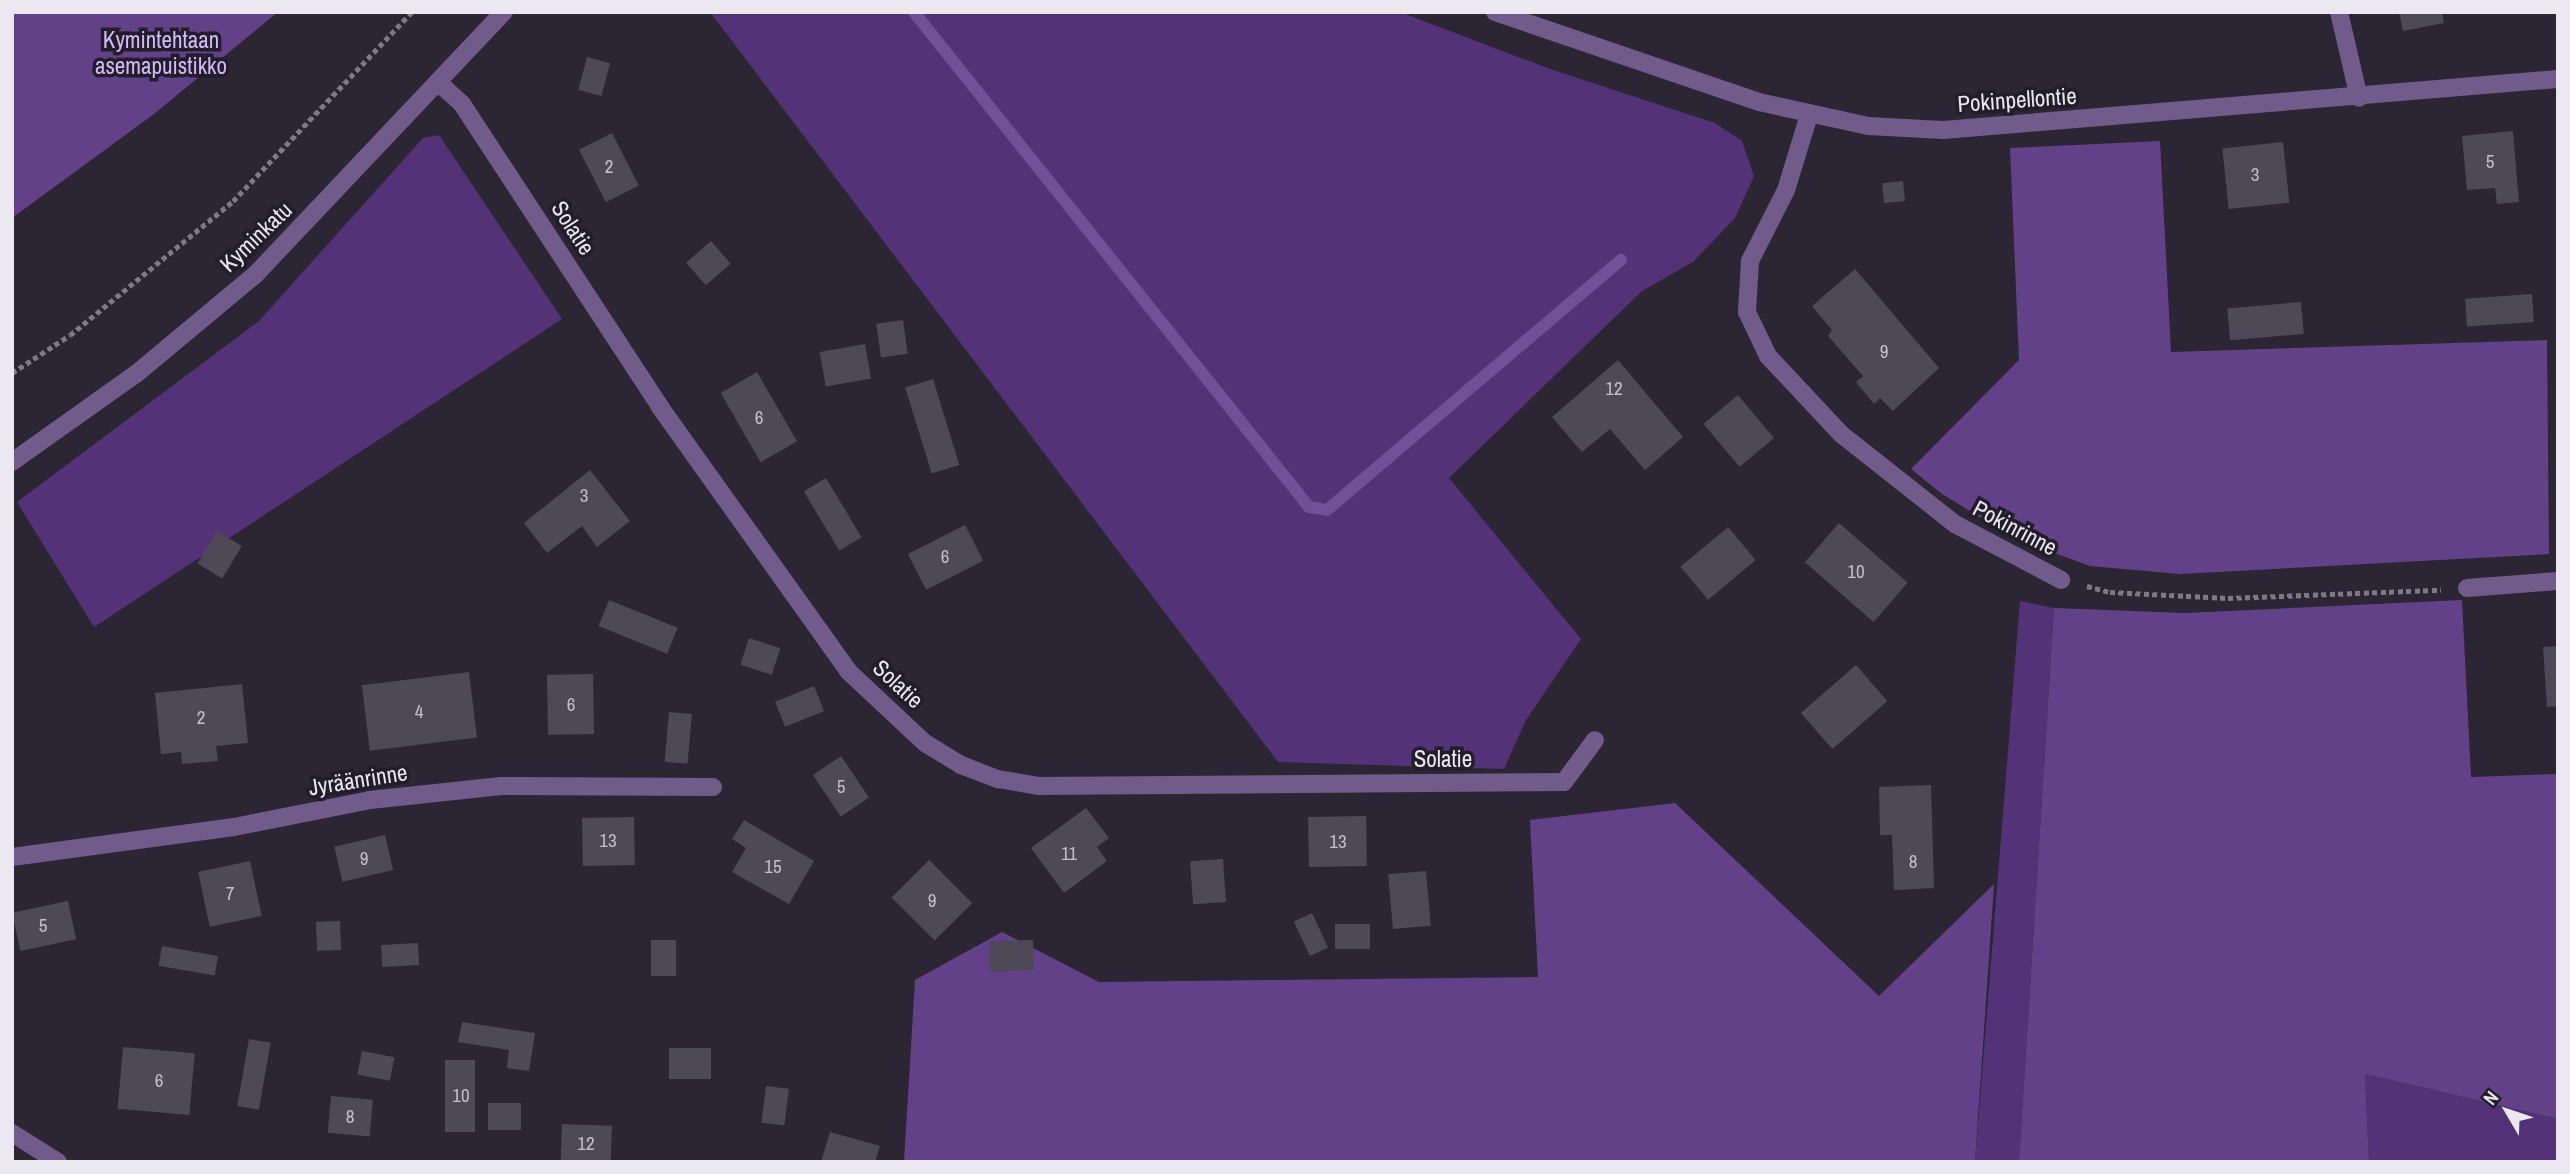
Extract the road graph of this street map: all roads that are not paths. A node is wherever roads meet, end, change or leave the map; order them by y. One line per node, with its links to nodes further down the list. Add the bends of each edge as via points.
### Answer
1 (504, 12): 5 (street, Kyminkatu)
2 (1495, 12): 7 (street, Pokinpellontie)
3 (2339, 12): 6 (street)
4 (2558, 79): 6 (street, Pokinpellontie)
5 (440, 84): 8 (street, Kyminkatu, via 255,275 136,374); 12 (street, Solatie, via 462,104 660,407 848,671 925,743 961,765 998,779 1039,786 1564,782)
6 (2359, 98): 7 (street, Pokinpellontie, via 1943,130 1868,126)
7 (1809, 115): 9 (street, Pokinrinne, via 1786,190 1750,261 1747,312 1768,356 1841,434 1955,524)
8 (12, 462)
9 (2061, 580)
10 (2558, 581): 11 (street)
11 (2467, 589)
12 (1595, 740)
13 (713, 787): 14 (street, Jyräänrinne, via 488,788 370,800 234,827)
14 (12, 858)
15 (12, 1133): 16 (street)
16 (58, 1162)

